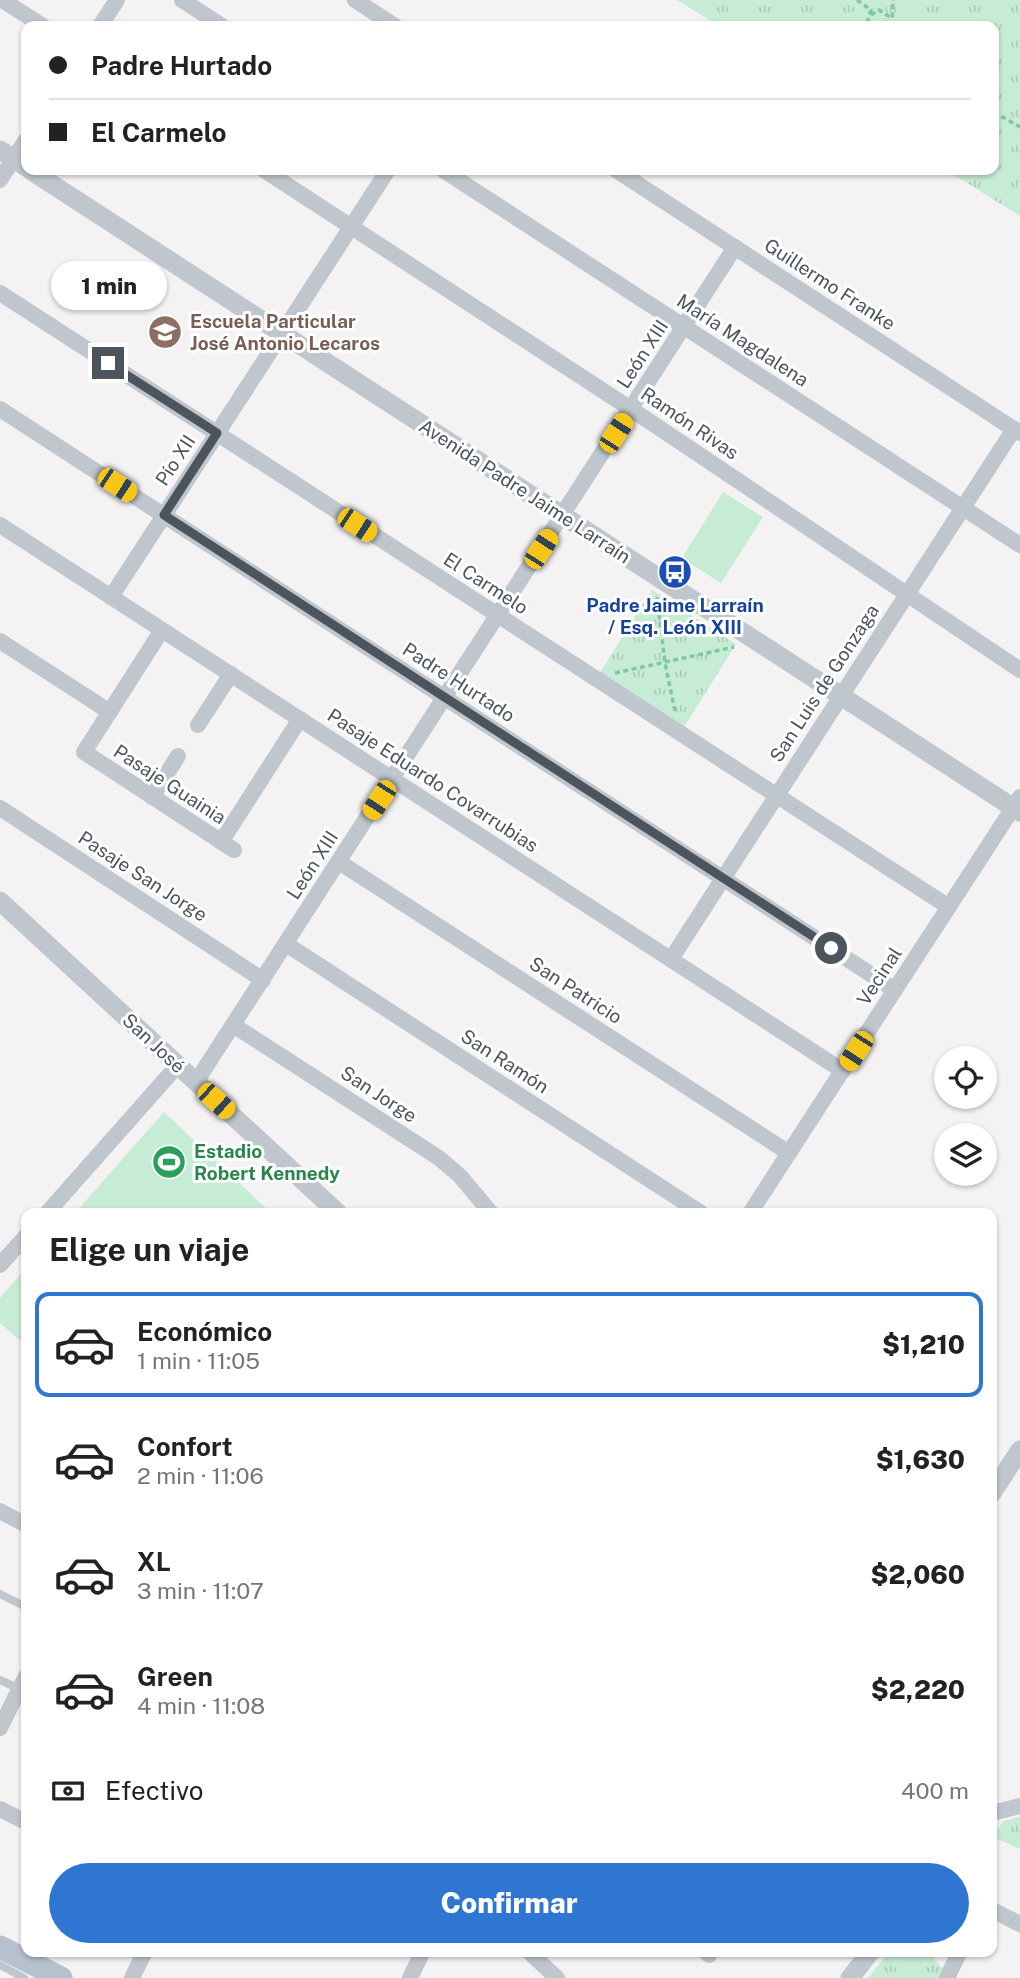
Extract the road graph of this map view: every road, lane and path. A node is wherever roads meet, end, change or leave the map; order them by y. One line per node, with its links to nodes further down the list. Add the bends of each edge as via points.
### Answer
1 (2, 0): 9 (street)
2 (117, 0): 10 (street)
3 (182, 0): 11 (street)
4 (355, 0): 12 (street)
5 (857, 0): 7 (path)
6 (893, 0): 8 (path)
7 (871, 15): 8 (path, via 879,10); 13 (path)
8 (890, 17): 14 (path)
9 (35, 21)
10 (103, 21)
11 (214, 21)
12 (387, 21)
13 (868, 21)
14 (891, 21)
15 (999, 115): 16 (path)
16 (1020, 127)
17 (18, 161): 23 (street)
18 (39, 175): 28 (street, Avenida Padre Jaime Larraín)
19 (272, 175): 24 (street, Ramón Rivas)
20 (385, 175): 24 (street, Pío XII)
21 (451, 175): 27 (street, María Magdalena)
22 (624, 175): 25 (street, Guillermo Franke)
23 (0, 180)
24 (351, 226): 28 (street, Pío XII); 30 (street, Ramón Rivas)
25 (735, 247): 27 (street, León XIII); 31 (street, Guillermo Franke)
26 (0, 293): 32 (street, El Carmelo)
27 (685, 327): 30 (street, León XIII); 33 (street, María Magdalena)
28 (282, 333): 32 (street, Pío XII); 35 (street, Avenida Padre Jaime Larraín)
29 (0, 409): 34 (street, Padre Hurtado)
30 (631, 409): 35 (street, León XIII); 39 (street, Ramón Rivas)
31 (1017, 431): 33 (street, San Luis de Gonzaga)
32 (217, 433): 34 (street, Pío XII); 41 (street, El Carmelo)
33 (962, 508): 37 (street, María Magdalena); 39 (street, San Luis de Gonzaga)
34 (164, 515): 40 (street, Pío XII); 50 (street, Padre Hurtado)
35 (563, 515): 38 (street, Avenida Padre Jaime Larraín); 41 (street, León XIII)
36 (0, 525): 40 (street, Pasaje Eduardo Covarrubias)
37 (1020, 545)
38 (654, 575): 44 (street, Avenida Padre Jaime Larraín); 45 (path)
39 (907, 594): 46 (street, Ramón Rivas); 49 (street, San Luis de Gonzaga)
40 (111, 597): 42 (street, Pasaje Eduardo Covarrubias)
41 (498, 616): 48 (street, El Carmelo); 50 (street, León XIII)
42 (162, 630): 47 (street, Pasaje Eduardo Covarrubias); 51 (street)
43 (0, 641): 51 (street)
44 (757, 641): 45 (path); 49 (street, Avenida Padre Jaime Larraín)
45 (665, 663): 48 (path); 54 (path)
46 (1020, 670)
47 (231, 674): 52 (street, Pasaje Eduardo Covarrubias); 53 (street)
48 (593, 677): 54 (street, El Carmelo)
49 (841, 695): 57 (street, San Luis de Gonzaga); 59 (street, Avenida Padre Jaime Larraín)
50 (445, 698): 56 (street, León XIII); 62 (street, Padre Hurtado)
51 (110, 712): 58 (street, Pasaje Guainia, via 84,752)
52 (300, 719): 56 (street, Pasaje Eduardo Covarrubias); 58 (street, Pasaje Guainia, via 227,846)
53 (198, 725)
54 (680, 734): 57 (street, El Carmelo)
55 (178, 756): 58 (street)
56 (392, 779): 61 (street, León XIII); 66 (street, Pasaje Eduardo Covarrubias)
57 (776, 796): 62 (street, San Luis de Gonzaga); 64 (street, El Carmelo)
58 (152, 797)
59 (1018, 806): 64 (street, Vecinal)
60 (0, 808): 67 (street, Pasaje San Jorge)
61 (339, 862): 65 (street, León XIII); 73 (street, San Patricio)
62 (723, 878): 66 (street, San Luis de Gonzaga); 68 (street, Padre Hurtado)
63 (0, 901): 70 (street, San José)
64 (949, 908): 68 (street, Vecinal)
65 (286, 944): 67 (street, León XIII); 77 (street, San Ramón)
66 (671, 959): 71 (street, Pasaje Eduardo Covarrubias)
67 (262, 980): 69 (street, León XIII)
68 (895, 990): 71 (street, Vecinal)
69 (233, 1025): 72 (street, León XIII); 76 (street, San Jorge, via 439,1158)
70 (178, 1065): 72 (street, San José); 74 (street)
71 (843, 1071): 73 (street, Vecinal)
72 (196, 1082): 75 (street, San José)
73 (789, 1153): 78 (street, Vecinal)
74 (51, 1208)
75 (333, 1208)
76 (487, 1208)
77 (693, 1208)
78 (753, 1208)
79 (21, 1242): 80 (street)
80 (0, 1265)
81 (1020, 1450): 82 (street)
82 (997, 1485)
83 (1, 1515): 84 (street)
84 (21, 1523)
85 (0, 1594): 86 (lane)
86 (21, 1604)
87 (0, 1680): 88 (lane)
88 (21, 1683)
89 (21, 1687): 90 (street)
90 (0, 1728)
91 (1020, 1806): 93 (street)
92 (0, 1809): 94 (street)
93 (997, 1812)
94 (21, 1820)
95 (997, 1912): 96 (street)
96 (1020, 1924)
97 (0, 1947): 105 (main road)
98 (142, 1957): 106 (street)
99 (420, 1957): 107 (street)
100 (534, 1957): 108 (street)
101 (866, 1957): 109 (street)
102 (957, 1957): 110 (street)
103 (0, 1965): 104 (lane)
104 (24, 1978)
105 (61, 1978)
106 (132, 1978)
107 (410, 1978)
108 (557, 1978)
109 (849, 1978)
110 (947, 1978)

